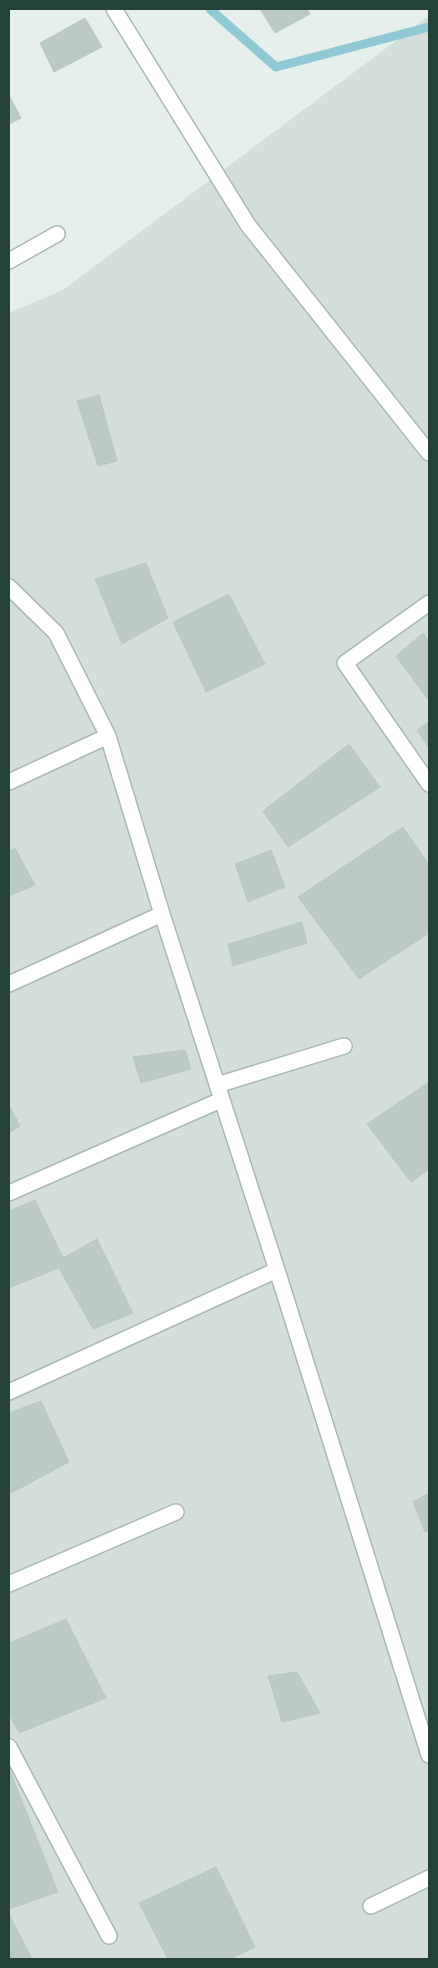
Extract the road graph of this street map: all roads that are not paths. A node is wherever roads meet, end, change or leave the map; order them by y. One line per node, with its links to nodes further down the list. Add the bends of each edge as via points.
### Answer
1 (114, 9): 4 (street, via 248,225)
2 (57, 234): 3 (street)
3 (9, 261)
4 (429, 453)
5 (9, 587): 7 (street, via 56,633)
6 (429, 603): 9 (street, via 345,663)
7 (108, 736): 8 (street); 10 (street)
8 (9, 782)
9 (429, 784)
10 (162, 914): 11 (street); 13 (street)
11 (9, 984)
12 (344, 1046): 13 (street)
13 (217, 1085): 14 (street)
14 (222, 1100): 15 (street); 16 (street)
15 (9, 1193)
16 (277, 1270): 17 (street); 21 (street)
17 (9, 1392)
18 (176, 1512): 19 (street)
19 (9, 1584)
20 (9, 1748): 24 (street)
21 (429, 1755)
22 (429, 1878): 23 (street)
23 (371, 1906)
24 (109, 1936)

